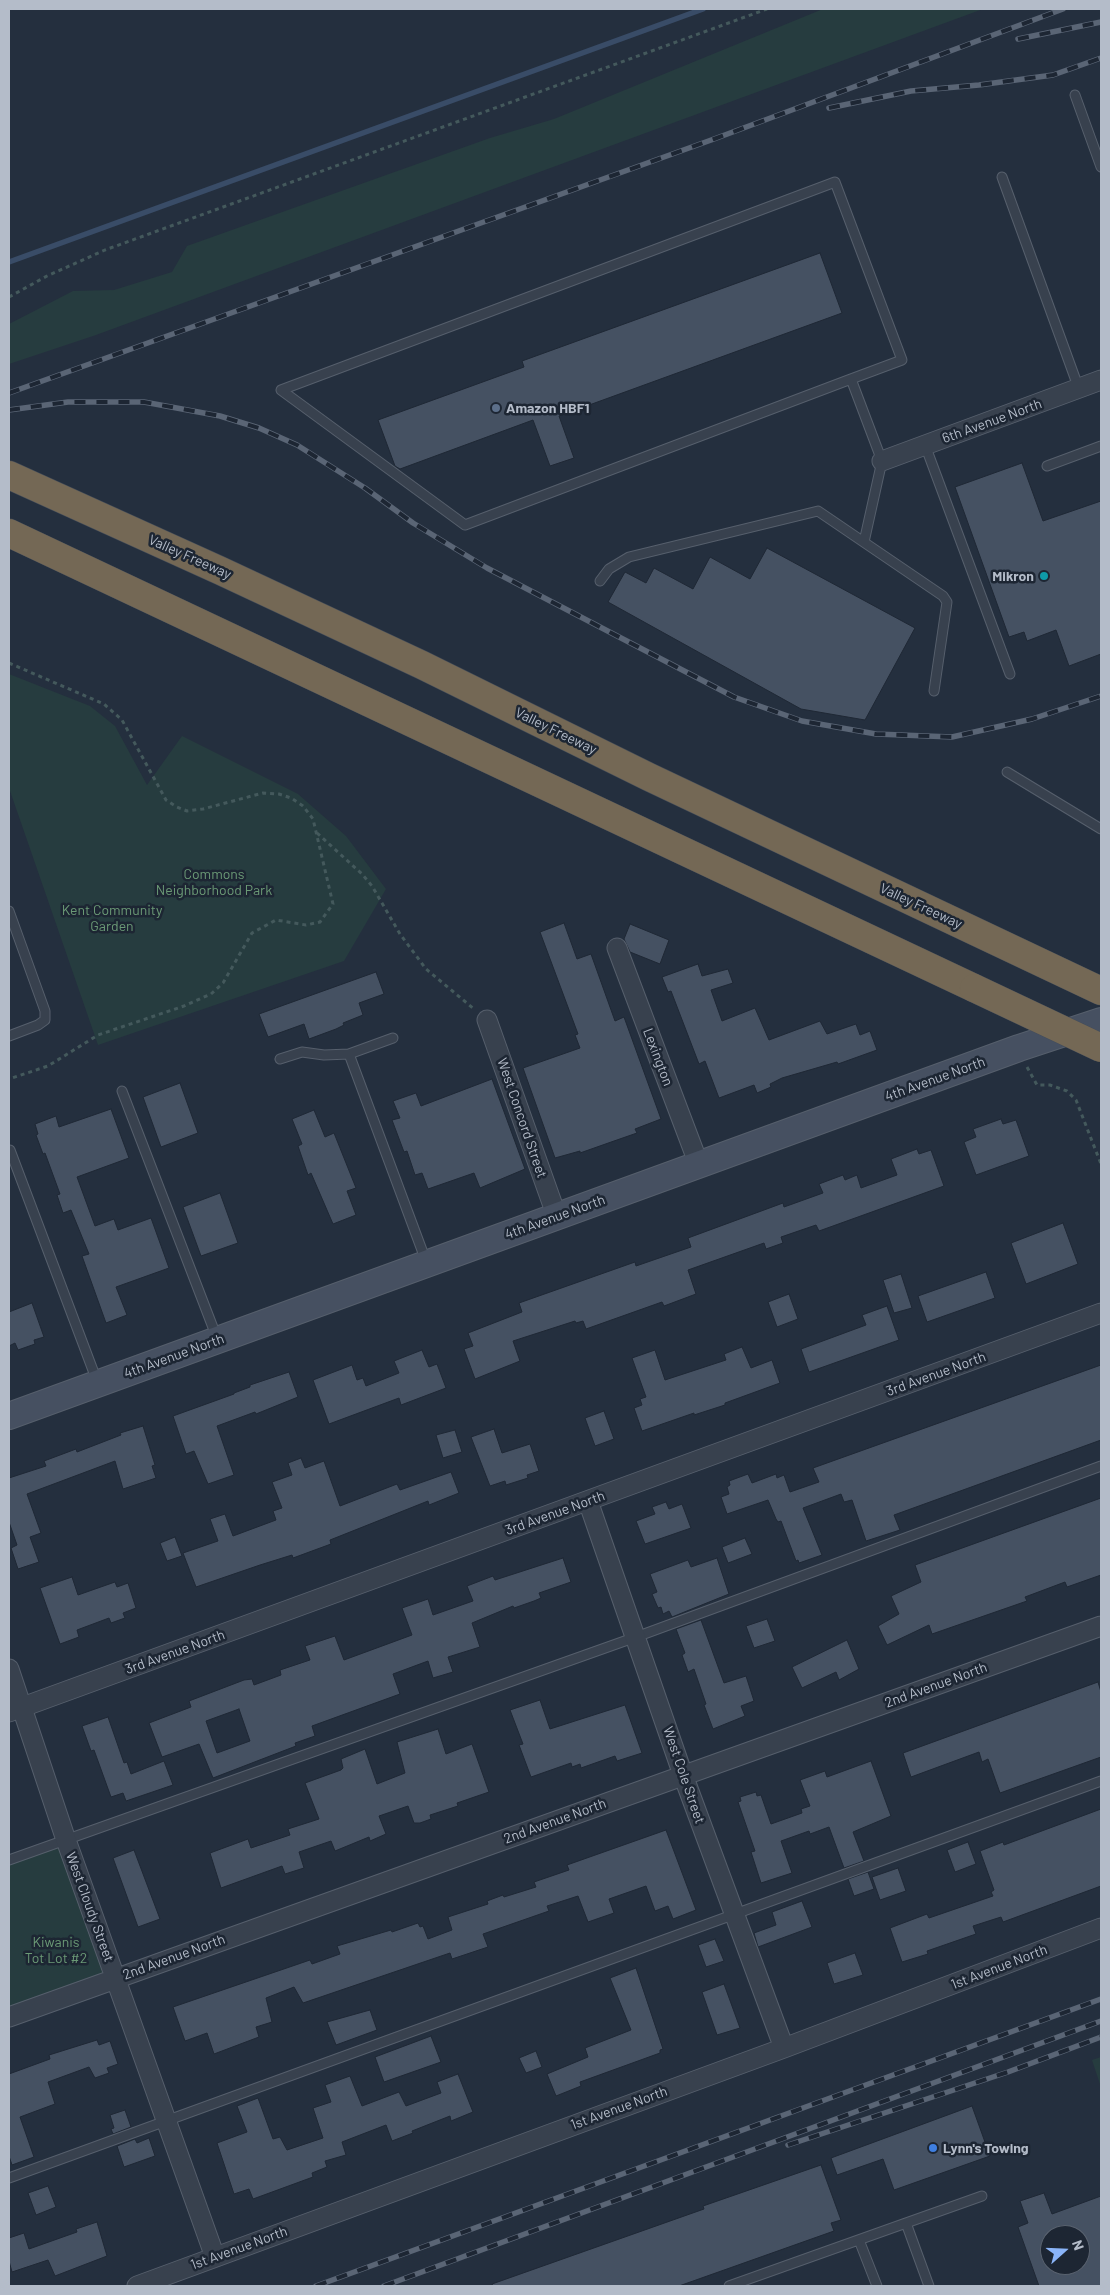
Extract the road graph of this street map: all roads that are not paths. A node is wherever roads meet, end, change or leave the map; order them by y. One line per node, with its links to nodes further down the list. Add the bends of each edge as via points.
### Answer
1 (1075, 95): 2 (lane)
2 (1101, 167)
3 (1002, 177): 6 (lane)
4 (851, 379): 4 (lane, via 902,360 835,182 281,390 465,525); 9 (lane)
5 (1101, 380): 6 (street, 6th Avenue North)
6 (1079, 389): 7 (street, 6th Avenue North)
7 (925, 445): 9 (street, 6th Avenue North); 15 (lane)
8 (1101, 446): 10 (lane)
9 (882, 461): 13 (lane)
10 (1047, 466)
11 (9, 475): 21 (highway, Valley Freeway, via 222,571)
12 (9, 533): 26 (highway, bridge)
13 (864, 542): 14 (lane, via 818,511 629,557 609,570); 16 (lane, via 943,596 947,602)
14 (600, 581)
15 (1010, 674)
16 (934, 691)
17 (1007, 772): 18 (lane)
18 (1101, 830)
19 (9, 910): 24 (lane, via 45,1011 45,1020 38,1026)
20 (617, 948): 31 (street, Lexington)
21 (1101, 990)
22 (487, 1020): 32 (street, West Concord Street)
23 (1101, 1021): 31 (street, 4th Avenue North)
24 (9, 1036)
25 (393, 1038): 27 (lane)
26 (1101, 1048)
27 (349, 1054): 28 (lane, via 302,1052); 33 (lane)
28 (280, 1059)
29 (122, 1091): 35 (lane)
30 (10, 1150): 36 (lane)
31 (698, 1165): 32 (street, 4th Avenue North)
32 (557, 1216): 33 (street, 4th Avenue North)
33 (427, 1264): 35 (street, 4th Avenue North)
34 (1101, 1313): 39 (street, 3rd Avenue North)
35 (218, 1340): 36 (street, 4th Avenue North)
36 (98, 1384): 37 (street, 4th Avenue North)
37 (9, 1416)
38 (1101, 1466): 41 (lane)
39 (588, 1501): 41 (street, West Cole Street); 43 (street, 3rd Avenue North)
40 (1101, 1626): 44 (street, 2nd Avenue North)
41 (636, 1637): 44 (street, West Cole Street); 46 (lane)
42 (9, 1670): 43 (street, West Cloudy Street)
43 (15, 1710): 46 (street, West Cloudy Street)
44 (683, 1775): 48 (street, West Cole Street); 50 (street, 2nd Avenue North)
45 (1101, 1781): 48 (lane)
46 (66, 1840): 47 (lane); 50 (street, West Cloudy Street)
47 (9, 1860)
48 (734, 1915): 52 (street, West Cole Street); 53 (lane)
49 (1101, 1928): 52 (street, 1st Avenue North)
50 (116, 1978): 51 (street, 2nd Avenue North); 53 (street, West Cloudy Street)
51 (9, 2017)
52 (784, 2048): 58 (street, 1st Avenue North)
53 (167, 2121): 54 (lane); 58 (street, West Cloudy Street)
54 (9, 2178)
55 (982, 2196): 56 (lane)
56 (906, 2223): 57 (lane); 62 (lane)
57 (859, 2240): 60 (lane); 61 (lane)
58 (216, 2257): 59 (street, 1st Avenue North)
59 (137, 2286)
60 (729, 2286)
61 (877, 2286)
62 (930, 2286)

